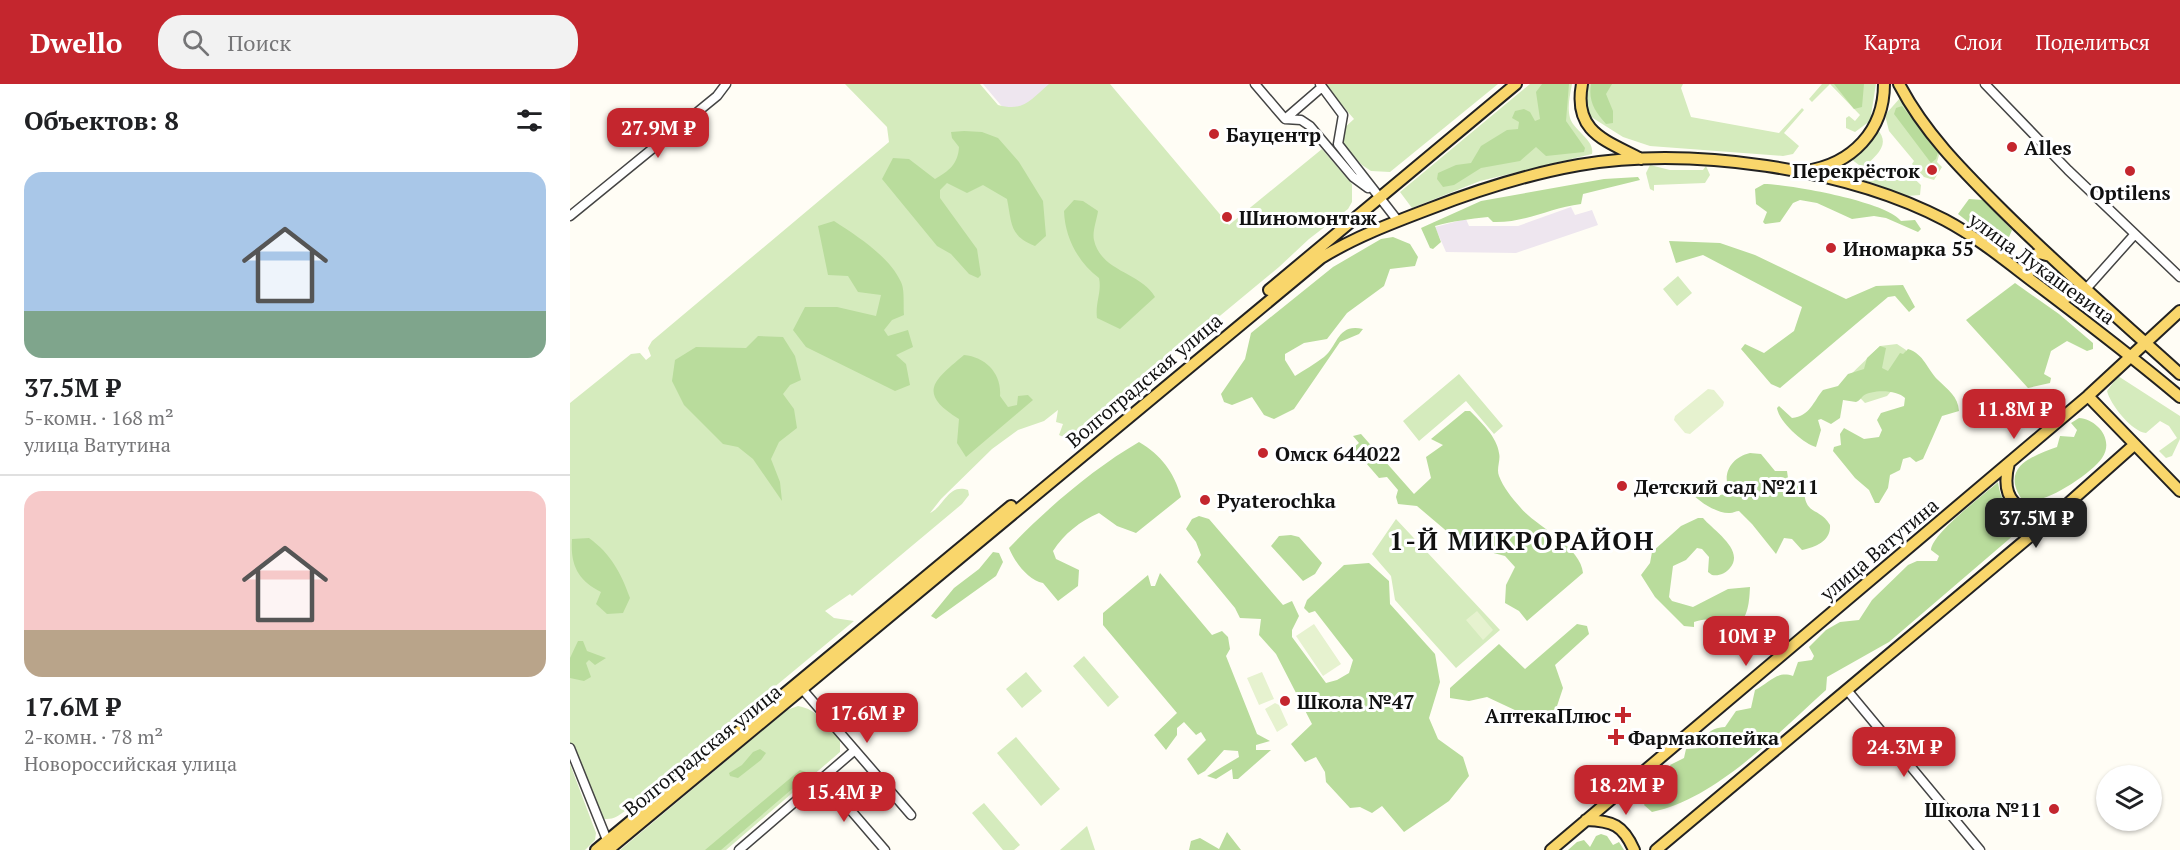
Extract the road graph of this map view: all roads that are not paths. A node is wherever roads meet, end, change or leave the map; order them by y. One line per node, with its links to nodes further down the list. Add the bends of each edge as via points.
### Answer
1 (726, 84): 14 (street, via 717,96)
2 (1256, 84): 9 (street)
3 (1516, 84): 13 (main road, Волгоградская улица)
4 (1582, 84): 10 (main road, via 1581,116 1589,129)
5 (1884, 84): 11 (main road, via 1882,108 1868,138 1831,165)
6 (1899, 84): 17 (main road, улица Лукашевича, via 1914,112 1943,149)
7 (1985, 84): 16 (street)
8 (1321, 85): 9 (street); 12 (street, via 1343,115 1338,144)
9 (1285, 119): 12 (street, via 1301,120 1310,126 1353,177)
10 (1641, 160): 11 (main road, Волгоградская улица, via 1705,160); 15 (main road, Волгоградская улица, via 1581,165 1511,180)
11 (1800, 172): 19 (main road, улица Лукашевича, via 1922,209 1962,230)
12 (1371, 190): 13 (street)
13 (1380, 200): 15 (street); 39 (main road, Волгоградская улица)
14 (570, 216)
15 (1398, 221): 32 (main road, Волгоградская улица, via 1338,248 1305,270)
16 (2135, 234): 18 (street); 20 (street)
17 (2050, 257): 19 (main road, via 2039,253 2029,258 2025,269); 20 (main road, улица Лукашевича)
18 (2180, 277)
19 (2031, 280): 21 (main road, улица Лукашевича)
20 (2085, 290): 21 (main road, via 2067,297); 23 (main road, улица Лукашевича)
21 (2048, 293): 24 (main road, улица Лукашевича)
22 (2180, 311): 23 (main road, улица Ватутина)
23 (2146, 344): 24 (main road, улица Ватутина); 25 (main road, улица Лукашевича)
24 (2133, 357): 26 (main road, улица Ватутина); 27 (main road, улица Лукашевича)
25 (2180, 374)
26 (2088, 396): 28 (main road); 29 (main road, улица Ватутина)
27 (2180, 397)
28 (2133, 445): 30 (main road); 31 (main road)
29 (2009, 463): 31 (main road, via 2005,479 2009,496 2032,514); 38 (main road, улица Ватутина)
30 (2180, 491)
31 (2053, 517): 33 (main road)
32 (803, 690): 35 (street); 39 (main road, Волгоградская улица)
33 (1847, 690): 45 (main road); 46 (street)
34 (570, 748): 39 (street)
35 (855, 750): 36 (street); 37 (street)
36 (823, 778): 41 (street); 42 (street)
37 (911, 815)
38 (1586, 820): 43 (main road, улица Ватутина); 44 (main road, via 1607,821 1624,831)
39 (609, 846): 40 (main road, Волгоградская улица)
40 (596, 850)
41 (739, 850)
42 (885, 850)
43 (1551, 850)
44 (1634, 850)
45 (1656, 850)
46 (1980, 850)

